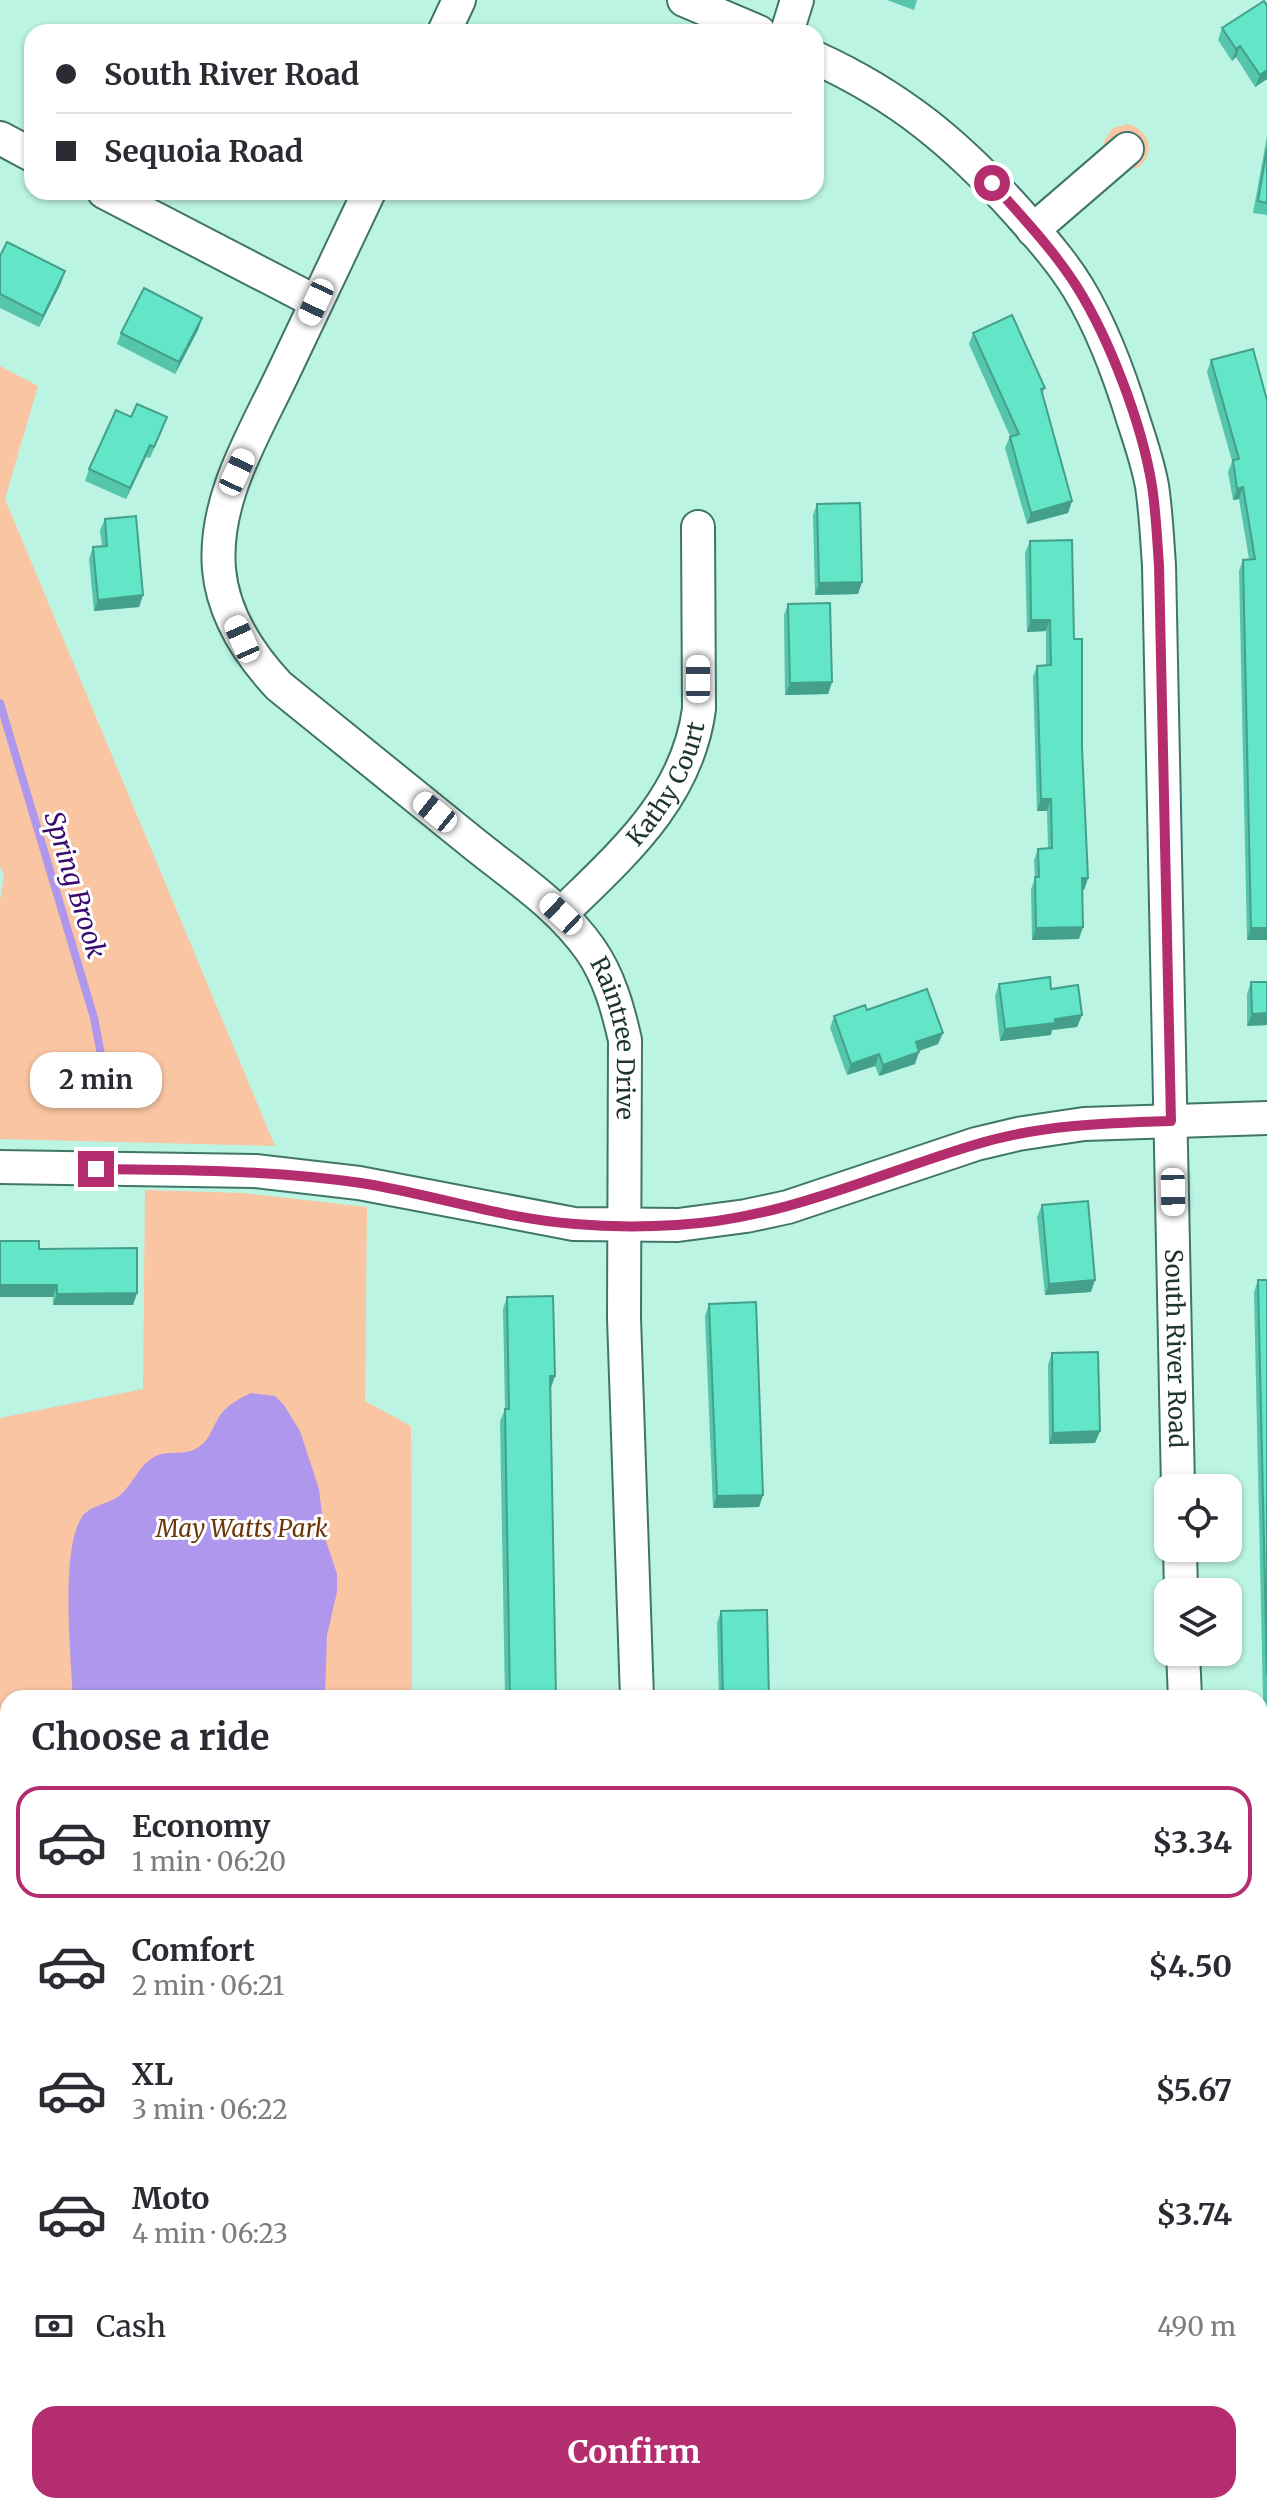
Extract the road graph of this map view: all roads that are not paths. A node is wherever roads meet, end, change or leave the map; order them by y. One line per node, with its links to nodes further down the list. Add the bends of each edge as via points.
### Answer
1 (459, 0): 4 (street)
2 (684, 0): 5 (street)
3 (797, 0): 6 (street)
4 (448, 24)
5 (740, 24)
6 (790, 24)
7 (824, 62): 13 (street, South River Road, via 861,78 937,131)
8 (0, 138): 10 (street)
9 (1127, 149): 13 (street)
10 (24, 151)
11 (119, 200): 14 (street)
12 (365, 200): 14 (street, Raintree Drive)
13 (1033, 230): 18 (street, South River Road, via 1077,287 1099,327 1126,394 1152,487 1159,565)
14 (316, 302): 16 (street, Raintree Drive, via 226,501 219,568 230,613 256,662 279,686)
15 (698, 527): 16 (street, Kathy Court, via 699,709 685,766 649,823)
16 (561, 914): 20 (street, Raintree Drive, via 591,950 617,1007 625,1040)
17 (1267, 1118): 18 (street)
18 (1171, 1121): 20 (street, via 1084,1124 1018,1134 788,1207 678,1225); 21 (street, South River Road)
19 (0, 1167): 20 (street, via 255,1171 384,1187 574,1224)
20 (624, 1225): 23 (street, Raintree Drive)
21 (1178, 1474)
22 (1184, 1666): 24 (street)
23 (637, 1690)
24 (1185, 1690)

